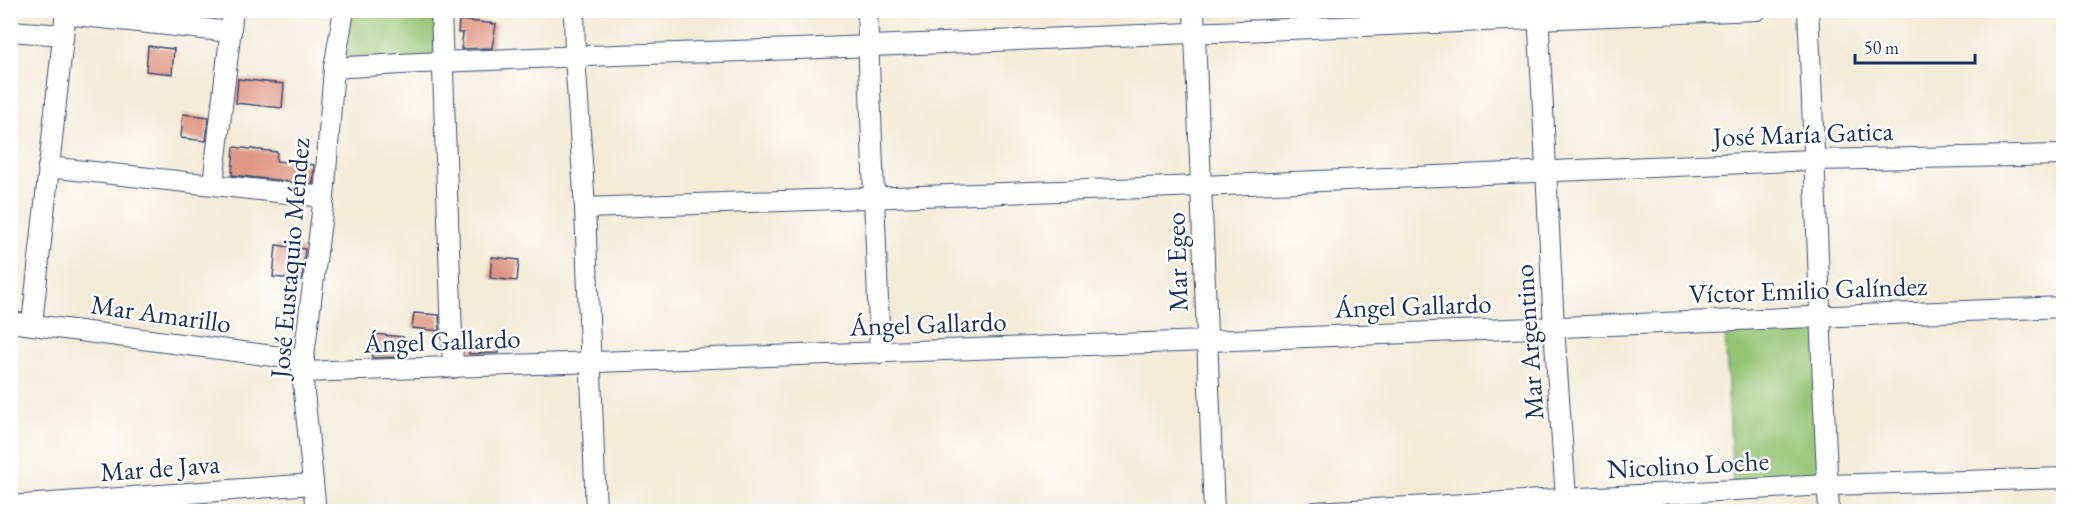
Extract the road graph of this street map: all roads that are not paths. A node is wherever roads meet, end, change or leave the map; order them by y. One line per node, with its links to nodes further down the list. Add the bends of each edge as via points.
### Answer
1 (233, 10): 12 (street)
2 (344, 10): 18 (street, José Eustaquio Méndez)
3 (441, 10): 17 (street)
4 (574, 10): 16 (street)
5 (867, 10): 15 (street)
6 (1194, 10): 13 (street, Mar Egeo)
7 (1757, 10): 10 (street)
8 (1808, 10): 20 (street)
9 (66, 12): 12 (street); 14 (street)
10 (1538, 14): 13 (street); 22 (street, Mar Argentino)
11 (10, 31): 14 (street)
12 (231, 32): 23 (street)
13 (1195, 32): 15 (street); 24 (street, Mar Egeo)
14 (63, 35): 21 (street)
15 (868, 46): 16 (street); 26 (street)
16 (575, 56): 17 (street); 27 (street)
17 (443, 60): 18 (street); 37 (street)
18 (334, 68): 25 (street, José Eustaquio Méndez)
19 (2064, 155): 20 (street, José María Gatica)
20 (1815, 160): 22 (street, José María Gatica); 29 (street)
21 (48, 167): 23 (street); 31 (street)
22 (1545, 170): 24 (street, José María Gatica); 32 (street, Mar Argentino)
23 (213, 184): 25 (street)
24 (1201, 186): 26 (street, José María Gatica); 33 (street, Mar Egeo)
25 (324, 197): 36 (street, José Eustaquio Méndez)
26 (874, 197): 27 (street, José María Gatica); 34 (street)
27 (585, 208): 35 (street)
28 (2064, 307): 29 (street, Víctor Emilio Galíndez)
29 (1819, 317): 32 (street, Víctor Emilio Galíndez); 40 (street)
30 (10, 322): 31 (street, Mar Amarillo)
31 (32, 324): 36 (street, Mar Amarillo)
32 (1554, 328): 33 (street, Ángel Gallardo); 41 (street, Mar Argentino)
33 (1207, 341): 34 (street, Ángel Gallardo); 45 (street, Mar Egeo)
34 (880, 353): 35 (street, Ángel Gallardo)
35 (591, 362): 37 (street, Ángel Gallardo); 44 (street)
36 (303, 366): 37 (street, Ángel Gallardo); 39 (street, José Eustaquio Méndez)
37 (453, 368)
38 (2064, 478): 40 (street, Nicolino Loche)
39 (313, 484): 42 (street, Mar de Java); 43 (street, José Eustaquio Méndez)
40 (1827, 485): 41 (street, Nicolino Loche); 47 (street)
41 (1567, 505): 46 (street, Nicolino Loche)
42 (10, 506)
43 (316, 512)
44 (596, 512)
45 (1214, 512)
46 (1315, 512)
47 (1829, 512)

